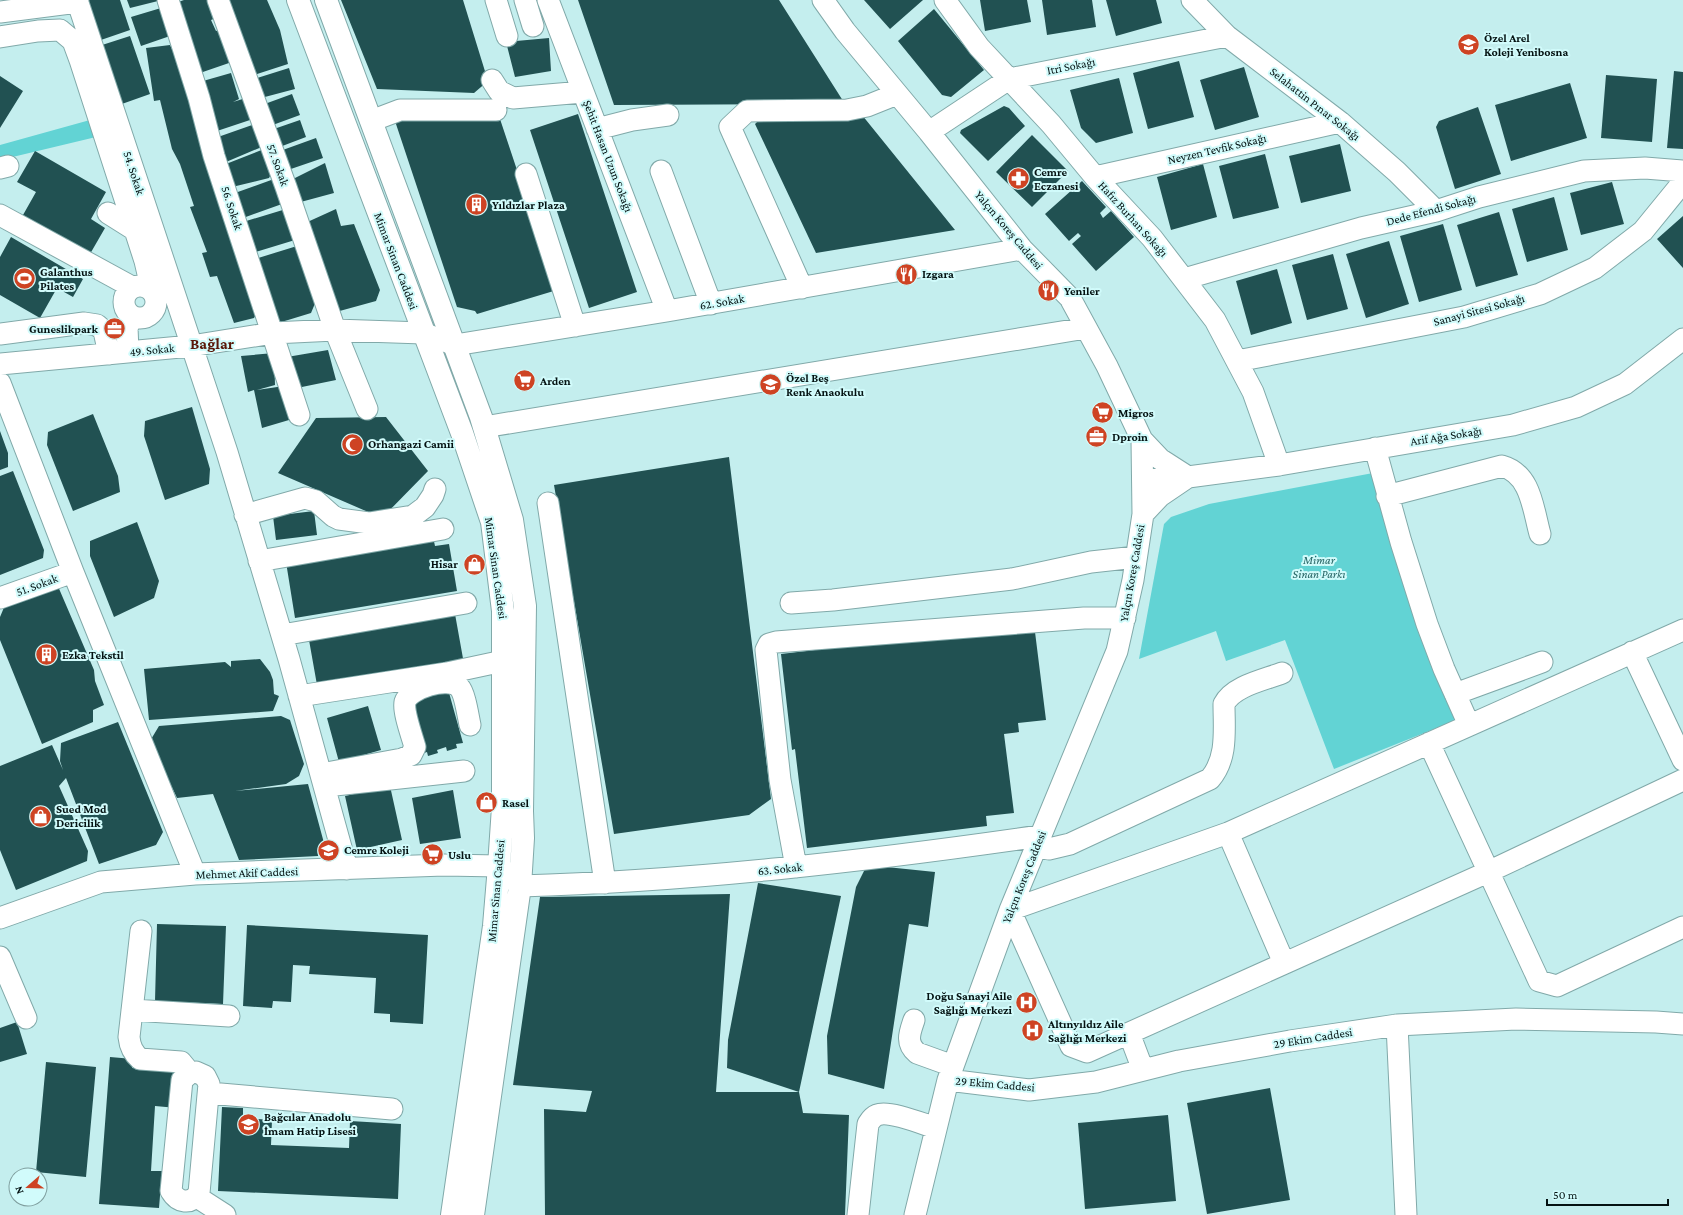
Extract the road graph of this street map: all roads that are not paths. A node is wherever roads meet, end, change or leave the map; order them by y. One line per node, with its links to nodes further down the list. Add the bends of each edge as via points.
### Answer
1 (168, 0): 46 (street, 56. Sokak, via 199,98 214,156)
2 (218, 0): 45 (street, 57. Sokak)
3 (298, 0): 47 (main road, Mimar Sinan Caddesi)
4 (326, 0): 23 (main road, Mimar Sinan Caddesi)
5 (496, 0): 14 (street)
6 (525, 0): 13 (street)
7 (548, 0): 19 (street, Şehit Hasan Uzun Sokağı)
8 (823, 0): 20 (street, Yalçın Koreş Caddesi)
9 (945, 0): 17 (street, Hafız Burhan Sokağı, via 979,47)
10 (1192, 0): 15 (street, Selahattin Pınar Sokağı)
11 (78, 1): 12 (street); 51 (street, 54. Sokak)
12 (0, 12)
13 (533, 26)
14 (507, 36)
15 (1227, 36): 17 (street, Itri Sokağı); 24 (street, Selahattin Pınar Sokağı)
16 (0, 37): 35 (street, via 60,30 73,41)
17 (1009, 79): 26 (street, Itri Sokağı); 30 (street, Hafız Burhan Sokağı)
18 (492, 80): 19 (street, via 499,91 513,98)
19 (583, 92): 25 (street, Şehit Hasan Uzun Sokağı)
20 (897, 94): 26 (street, Yalçın Koreş Caddesi); 38 (street, via 867,106 847,110 747,111 730,126)
21 (496, 110): 23 (street, via 400,110)
22 (668, 115): 25 (street, via 632,120)
23 (371, 121): 50 (main road, Mimar Sinan Caddesi)
24 (1340, 122): 30 (street, Neyzen Tevfik Sokağı); 32 (street, Selahattin Pınar Sokağı, via 1397,172)
25 (597, 129): 41 (street, Şehit Hasan Uzun Sokağı)
26 (929, 132): 36 (street, Yalçın Koreş Caddesi)
27 (661, 171): 40 (street)
28 (1683, 171): 32 (street, Dede Efendi Sokağı, via 1645,168 1584,171 1479,197)
29 (526, 174): 43 (street)
30 (1096, 177): 37 (street, Hafız Burhan Sokağı, via 1152,238)
31 (1683, 182): 53 (street, Sanayi Sitesi Sokağı, via 1643,230 1596,268 1540,294 1464,317)
32 (1436, 211): 37 (street, Dede Efendi Sokağı, via 1361,228)
33 (108, 213): 35 (street)
34 (3, 220): 39 (street)
35 (135, 230): 39 (street, via 145,262)
36 (1022, 250): 38 (street, 62. Sokak); 44 (street, Yalçın Koreş Caddesi, via 1070,298)
37 (1184, 279): 53 (street, Hafız Burhan Sokağı, via 1215,320)
38 (802, 288): 40 (street, 62. Sokak)
39 (142, 289): 42 (street, via 124,295 125,310); 42 (street, via 156,301 153,311 144,318)
40 (711, 304): 41 (street, 62. Sokak)
41 (667, 311): 43 (street, 62. Sokak)
42 (133, 317): 52 (street)
43 (575, 326): 50 (street, 62. Sokak)
44 (1086, 328): 58 (street); 59 (street, Yalçın Koreş Caddesi)
45 (335, 330): 46 (street, 49. Sokak); 47 (street, 49. Sokak); 56 (street, 57. Sokak)
46 (273, 333): 51 (street, 49. Sokak); 57 (street, 56. Sokak)
47 (423, 333): 50 (street, 62. Sokak); 81 (main road, Mimar Sinan Caddesi, via 462,433 492,522 503,611)
48 (0, 334): 52 (street, via 84,323 97,325)
49 (1683, 338): 60 (street, Arif Ağa Sokağı, via 1625,384 1576,407 1513,425)
50 (455, 345): 58 (main road, Mimar Sinan Caddesi)
51 (192, 346): 52 (street, 49. Sokak); 68 (street, 54. Sokak)
52 (118, 353): 54 (street, 49. Sokak)
53 (1238, 361): 61 (street, Hafız Burhan Sokağı, via 1253,392)
54 (0, 364)
55 (0, 383): 73 (street)
56 (367, 409)
57 (299, 415)
58 (484, 427): 101 (main road, Mimar Sinan Caddesi, via 512,520 525,606 523,838)
59 (1142, 440): 62 (street, via 1160,459); 63 (street, Yalçın Koreş Caddesi)
60 (1375, 448): 61 (street, Arif Ağa Sokağı); 65 (street)
61 (1279, 465): 62 (street, Arif Ağa Sokağı)
62 (1188, 477): 63 (street, Arif Ağa Sokağı); 67 (street, via 1160,496)
63 (1143, 480): 67 (street, Yalçın Koreş Caddesi)
64 (435, 489): 68 (street, via 425,507 413,516 369,523 339,519 316,501 305,498)
65 (1387, 496): 70 (street, via 1502,466 1516,472 1524,480); 84 (street, via 1422,609)
66 (548, 503): 100 (street)
67 (1142, 514): 71 (street, Yalçın Koreş Caddesi)
68 (246, 515): 72 (street, 54. Sokak)
69 (443, 529): 72 (street)
70 (1540, 534)
71 (1136, 557): 76 (street, via 1091,562 1012,579); 77 (street, Yalçın Koreş Caddesi)
72 (259, 561): 79 (street, 54. Sokak)
73 (73, 572): 74 (street, 51. Sokak); 99 (street)
74 (0, 598)
75 (466, 603): 79 (street)
76 (791, 603)
77 (1124, 618): 94 (street, Yalçın Koreş Caddesi, via 1117,651); 96 (street, via 1069,619 769,644 766,650 780,780)
78 (1683, 630): 80 (street)
79 (282, 635): 85 (street, 54. Sokak)
80 (1632, 652): 87 (street); 89 (street)
81 (503, 661): 85 (street, via 447,673); 95 (main road, Mimar Sinan Caddesi, via 503,807)
82 (1542, 662): 84 (street)
83 (1282, 673): 94 (street, 63. Sokak, via 1238,690 1227,699 1224,704 1223,753 1219,766 1210,779 1070,844 1049,849)
84 (1455, 694): 87 (street)
85 (299, 696): 91 (street, 54. Sokak)
86 (470, 725): 91 (street, via 461,691 454,683 443,682 414,691 406,698 404,708 415,747 410,755)
87 (1469, 725): 88 (street)
88 (1429, 743): 93 (street); 98 (street)
89 (1683, 760)
90 (464, 771): 91 (street)
91 (322, 780): 97 (street, 54. Sokak)
92 (1683, 780): 98 (street)
93 (1228, 833): 102 (street); 107 (street)
94 (1038, 842): 96 (street, 63. Sokak); 102 (street, Yalçın Koreş Caddesi)
95 (499, 866): 97 (street, Mehmet Akif Caddesi, via 444,865); 101 (street); 123 (main road, Mimar Sinan Caddesi, via 494,926)
96 (796, 867): 100 (street, 63. Sokak)
97 (347, 869): 99 (street, Mehmet Akif Caddesi)
98 (1488, 872): 104 (street, via 1539,981 1557,986); 107 (street)
99 (195, 874): 103 (street, Mehmet Akif Caddesi, via 100,882)
100 (605, 883): 101 (street, 63. Sokak)
101 (520, 886): 124 (main road, Mimar Sinan Caddesi)
102 (1010, 910): 114 (street, via 1071,1046 1087,1052); 117 (street, Yalçın Koreş Caddesi)
103 (0, 918)
104 (1683, 927)
105 (141, 931): 108 (street)
106 (0, 957): 110 (street)
107 (1284, 963): 114 (street)
108 (132, 1010): 109 (street); 116 (street, via 129,1037 136,1055 140,1059 181,1062)
109 (228, 1016)
110 (26, 1018)
111 (914, 1020): 117 (street, 29 Ekim Caddesi, via 909,1037 913,1050)
112 (1683, 1024): 113 (street, 29 Ekim Caddesi, via 1516,1020)
113 (1397, 1025): 115 (street, 29 Ekim Caddesi, via 1290,1041); 127 (street)
114 (1129, 1033): 115 (street)
115 (1143, 1070): 117 (street, 29 Ekim Caddesi, via 1096,1082 1029,1090)
116 (190, 1073): 118 (street, via 196,1072 205,1076 210,1084); 121 (street, via 182,1080 171,1191 179,1200 189,1201)
117 (951, 1073): 120 (street, Yalçın Koreş Caddesi)
118 (208, 1093): 119 (street); 121 (street)
119 (392, 1109)
120 (936, 1128): 125 (street, via 888,1114 878,1114 871,1119 868,1124); 126 (street, Yalçın Koreş Caddesi)
121 (197, 1197): 122 (street)
122 (225, 1215)
123 (452, 1215)
124 (473, 1215)
125 (858, 1215)
126 (915, 1215)
127 (1406, 1215)

